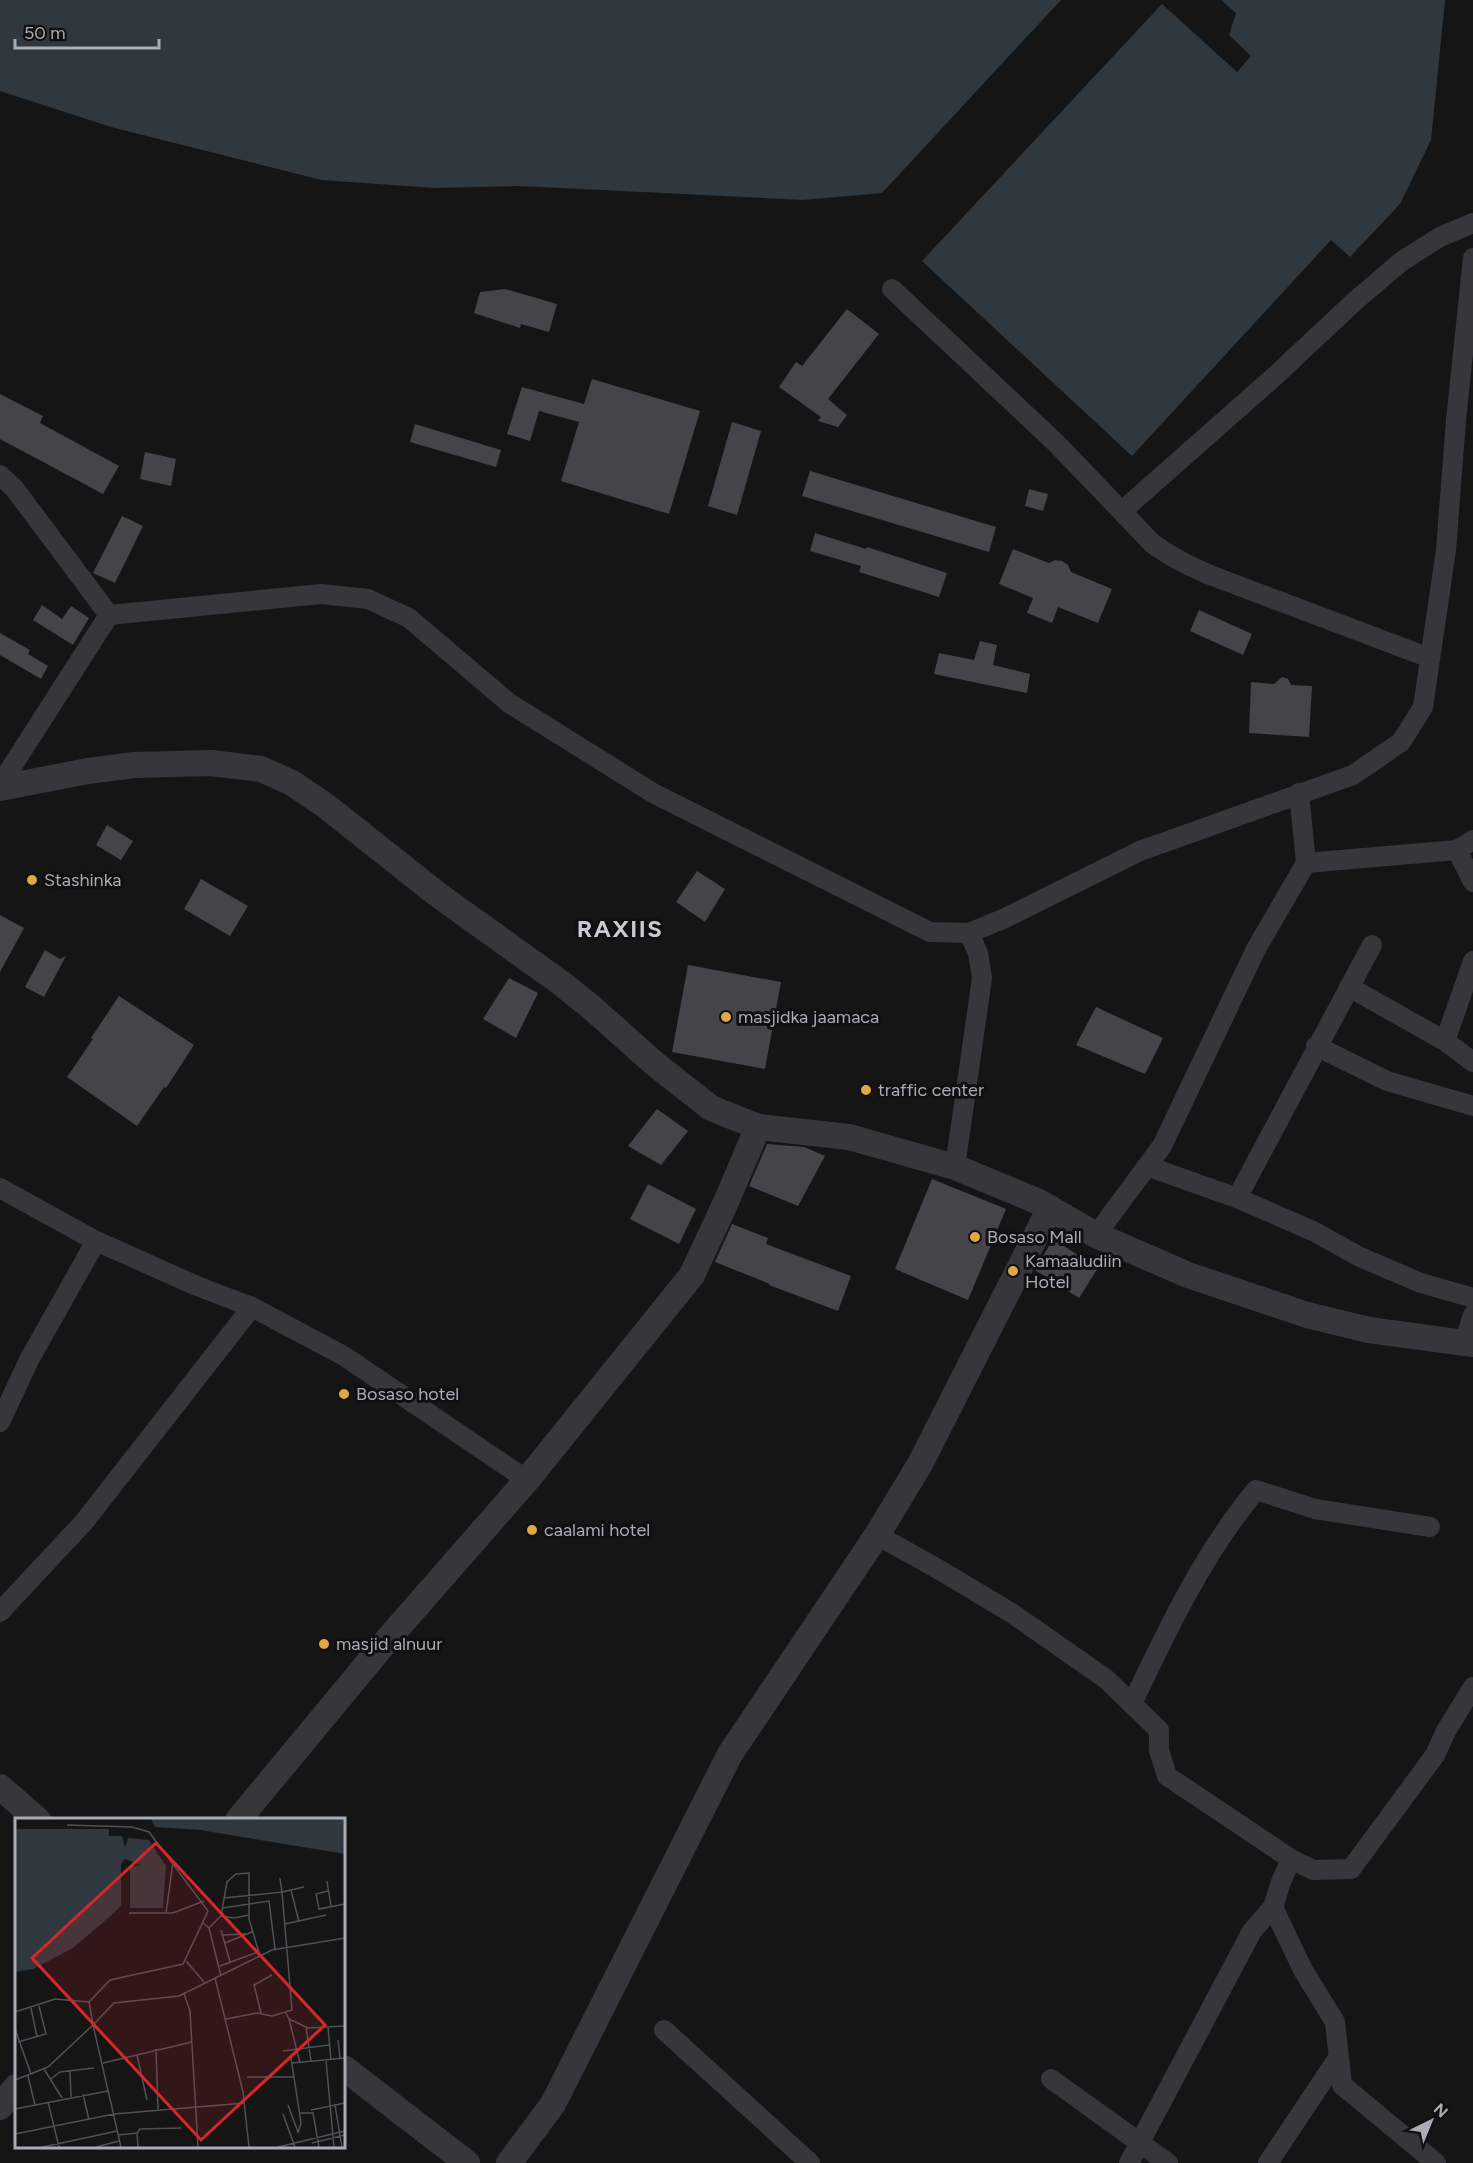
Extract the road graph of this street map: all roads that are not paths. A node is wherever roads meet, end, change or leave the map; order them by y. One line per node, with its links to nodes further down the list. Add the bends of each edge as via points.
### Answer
1 (1473, 223): 5 (street, via 1440,237 1402,261)
2 (1473, 258): 7 (street, via 1446,550)
3 (892, 289): 5 (street, via 1056,443)
4 (0, 475): 6 (street, via 14,488)
5 (1122, 511): 7 (street, via 1152,543 1183,564)
6 (109, 615): 8 (street); 13 (street, via 321,594 368,599 409,618 509,703 653,793 930,932)
7 (1430, 658): 9 (street, via 1423,707 1401,742 1353,775)
8 (0, 786): 21 (street, via 134,765 211,763 261,769 292,783 326,806 437,894 561,983 711,1108)
9 (1299, 793): 11 (street); 13 (street, via 1140,851)
10 (1465, 845): 11 (street); 12 (street)
11 (1306, 863): 22 (street, via 1257,949 1162,1146)
12 (1473, 882)
13 (969, 933): 23 (street, via 978,953 982,978)
14 (1372, 945): 16 (street)
15 (1473, 961): 17 (street)
16 (1349, 987): 17 (street); 18 (street)
17 (1444, 1041): 19 (street)
18 (1316, 1046): 20 (street, via 1387,1081); 25 (street)
19 (1473, 1062)
20 (1473, 1106)
21 (758, 1127): 23 (street, via 849,1137); 34 (street, via 692,1275)
22 (1147, 1166): 25 (street); 27 (street)
23 (955, 1167): 26 (street)
24 (0, 1188): 28 (street)
25 (1237, 1198): 29 (street, via 1421,1283)
26 (1050, 1208): 27 (street); 36 (street, via 921,1464)
27 (1096, 1235): 32 (street, via 1188,1275 1307,1315 1369,1330)
28 (96, 1241): 30 (street); 33 (street, via 29,1360)
29 (1473, 1298)
30 (252, 1307): 34 (street, via 344,1356); 37 (street, via 84,1522)
31 (1473, 1315): 32 (street)
32 (1469, 1343)
33 (0, 1422)
34 (527, 1480): 42 (street)
35 (1430, 1527): 39 (street, via 1315,1509 1256,1490 1199,1572)
36 (877, 1535): 39 (street, via 1013,1614 1106,1679); 53 (street, via 730,1754 553,2104)
37 (0, 1612)
38 (1473, 1687): 43 (street, via 1435,1755 1351,1869 1313,1870)
39 (1132, 1704): 43 (street, via 1159,1730 1159,1750 1167,1776)
40 (0, 1786): 41 (street)
41 (36, 1818)
42 (240, 1818)
43 (1292, 1859): 44 (street)
44 (1273, 1907): 46 (street, via 1303,1970 1335,2022); 51 (street, via 1252,1931)
45 (664, 2030): 54 (street)
46 (1338, 2058): 57 (street); 58 (street, via 1342,2085)
47 (345, 2069): 52 (street)
48 (1051, 2079): 51 (street)
49 (15, 2088): 50 (street)
50 (0, 2107)
51 (1140, 2142): 55 (street); 56 (street)
52 (466, 2163)
53 (508, 2163)
54 (810, 2163)
55 (1129, 2163)
56 (1168, 2163)
57 (1268, 2163)
58 (1436, 2163)

